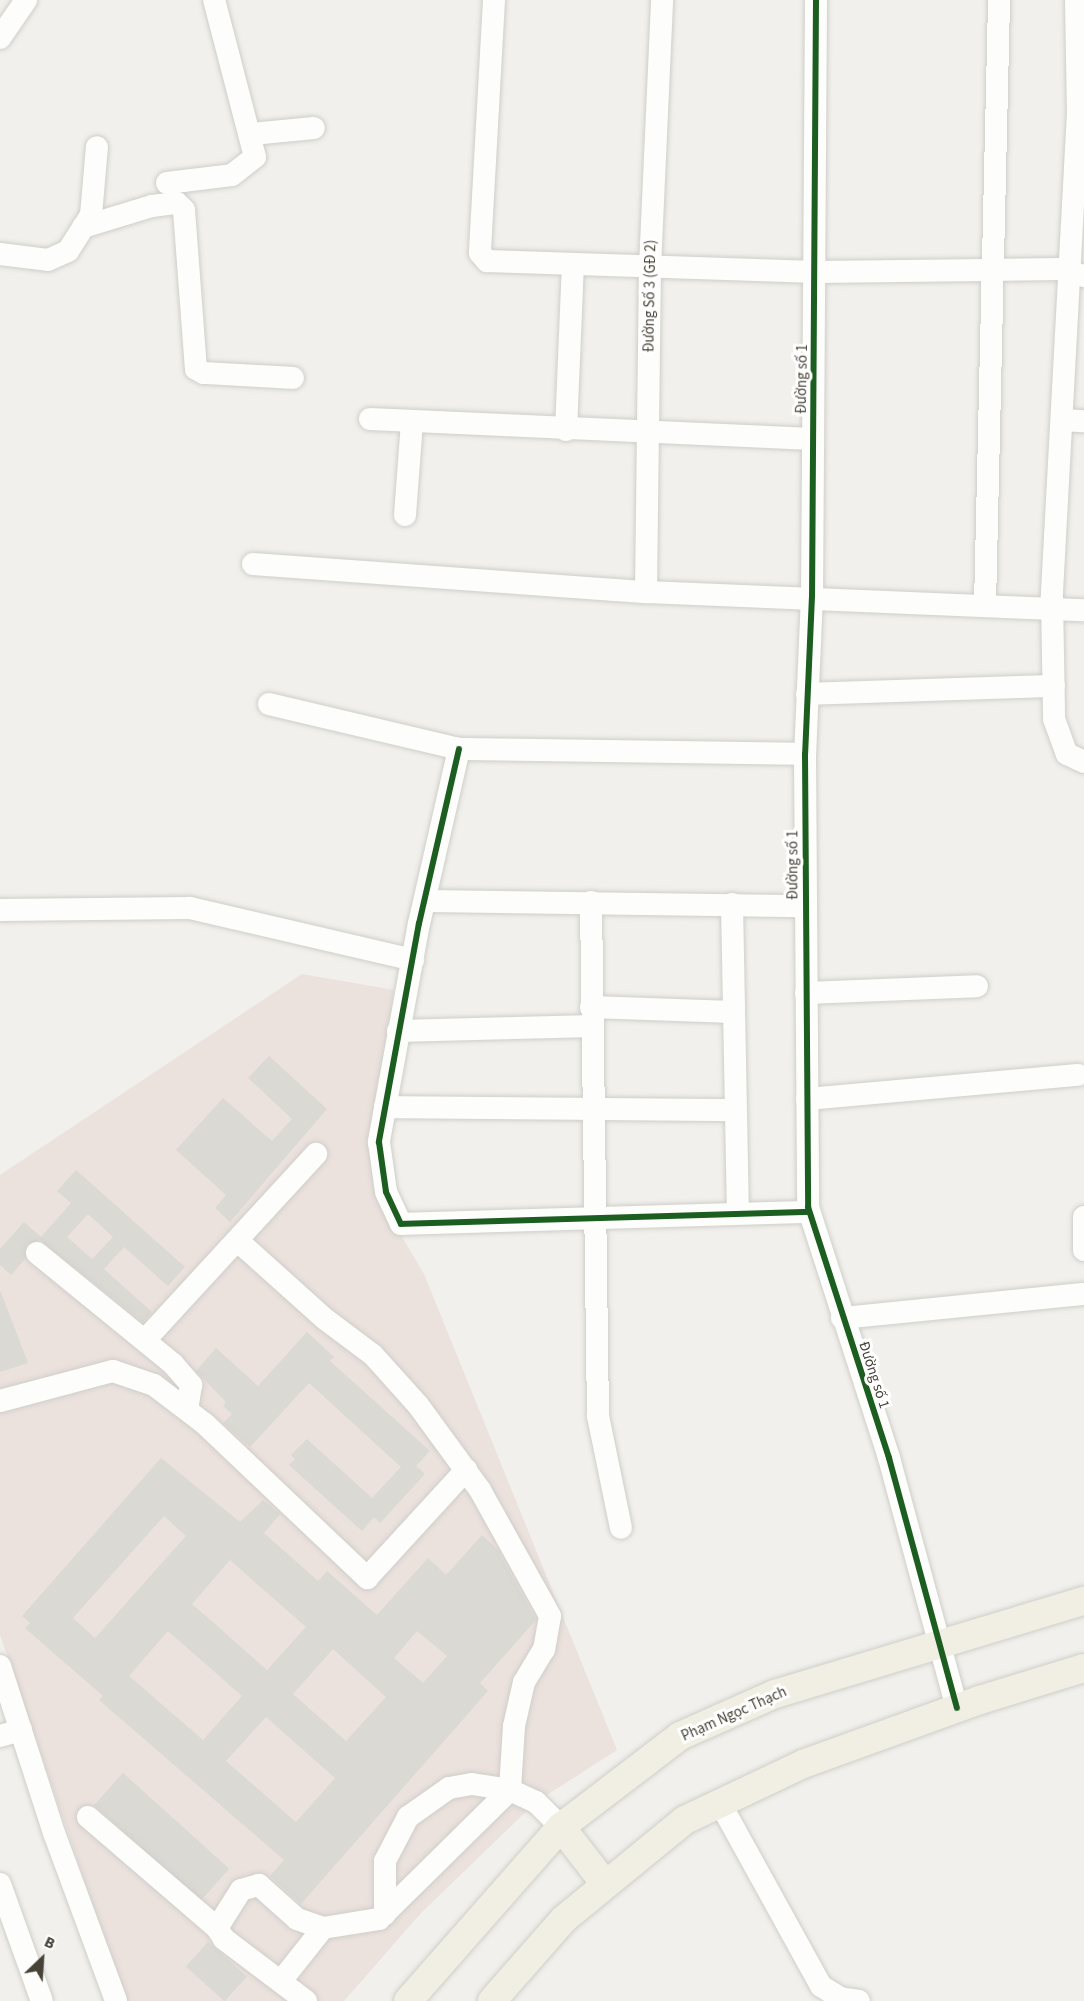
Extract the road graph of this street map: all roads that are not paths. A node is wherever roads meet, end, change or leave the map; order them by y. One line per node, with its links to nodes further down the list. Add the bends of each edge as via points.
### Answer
1 (26, 0): 8 (street)
2 (214, 0): 11 (street, via 239,106)
3 (494, 0): 17 (street, via 480,253 486,261)
4 (662, 0): 18 (street, Đường Số 3 (GĐ 2))
5 (816, 0): 20 (street, Đường số 1)
6 (999, 0): 19 (street)
7 (1079, 11): 9 (street)
8 (0, 38)
9 (1080, 82): 14 (street)
10 (314, 128): 11 (street)
11 (252, 134): 13 (street, via 255,158 232,175)
12 (97, 147): 15 (street, via 91,214)
13 (167, 183)
14 (1079, 197): 21 (street)
15 (83, 227): 16 (street, via 68,251 48,260); 22 (street, via 152,206 177,203 184,210 196,369 204,373)
16 (0, 254)
17 (573, 264): 18 (street); 26 (street)
18 (650, 267): 20 (street); 27 (street, Đường Số 3 (GĐ 2))
19 (990, 270): 20 (street); 21 (street, via 1061,269); 33 (street)
20 (816, 272): 28 (street, Đường số 1)
21 (1077, 274): 24 (street)
22 (293, 378)
23 (370, 419): 25 (street)
24 (1073, 420): 34 (street)
25 (412, 422): 26 (street); 29 (street)
26 (566, 430): 27 (street)
27 (647, 435): 28 (street); 31 (street, Đường Số 3 (GĐ 2))
28 (813, 439): 32 (street, Đường số 1)
29 (405, 515)
30 (253, 564): 31 (street)
31 (646, 592): 32 (street)
32 (812, 596): 33 (street); 37 (street, Đường số 1)
33 (985, 605): 34 (street)
34 (1054, 609): 35 (street); 36 (street)
35 (1084, 610)
36 (1054, 686): 37 (street); 41 (street, via 1061,742)
37 (807, 694): 40 (street, Đường số 1)
38 (269, 704): 39 (street)
39 (459, 749): 40 (street); 42 (street)
40 (805, 754): 45 (street, Đường số 1)
41 (1081, 762)
42 (427, 901): 43 (street); 47 (street)
43 (591, 902): 44 (street); 51 (street)
44 (732, 904): 45 (street); 50 (street)
45 (805, 906): 49 (street, Đường số 1)
46 (0, 910): 47 (street, via 190,908)
47 (412, 960): 52 (street)
48 (977, 986): 49 (street)
49 (806, 993): 54 (street, Đường số 1)
50 (733, 1012): 51 (street); 57 (street)
51 (591, 1017): 52 (street); 56 (street)
52 (399, 1031): 55 (street)
53 (1078, 1075): 54 (street)
54 (807, 1099): 59 (street, Đường số 1)
55 (385, 1107): 56 (street); 61 (street, via 379,1142 386,1192 401,1224)
56 (592, 1109): 57 (street); 61 (street)
57 (733, 1110): 60 (street)
58 (316, 1154): 63 (street)
59 (809, 1212): 60 (street); 67 (street, Đường số 1)
60 (738, 1214): 61 (street)
61 (592, 1215): 72 (street, via 598,1416)
62 (1084, 1217): 64 (street)
63 (238, 1241): 68 (street); 71 (street, via 325,1319 373,1354 418,1405)
64 (1084, 1250)
65 (37, 1253): 68 (street)
66 (1084, 1294): 67 (street)
67 (842, 1318): 74 (street, Đường số 1, via 889,1458)
68 (145, 1340): 70 (street, via 191,1385)
69 (0, 1401): 70 (street, via 113,1371 154,1385)
70 (187, 1410): 71 (street, via 367,1578)
71 (465, 1470): 79 (street, via 550,1616 544,1649 524,1682 514,1726)
72 (621, 1528)
73 (1084, 1602): 74 (main road, Phạm Ngọc Thạch)
74 (943, 1642): 77 (street, Đường số 1); 82 (main road, Phạm Ngọc Thạch, via 775,1694 680,1736)
75 (0, 1666): 78 (street)
76 (1084, 1668): 77 (main road)
77 (957, 1708): 80 (main road, via 803,1764)
78 (10, 1733): 92 (street)
79 (510, 1790): 82 (street, via 536,1802); 85 (street); 85 (street, via 472,1784 449,1788 408,1817 385,1861)
80 (720, 1803): 84 (main road, via 685,1820); 90 (street, via 821,1986)
81 (88, 1817): 87 (street)
82 (561, 1827): 84 (main road); 94 (main road, Phạm Ngọc Thạch)
83 (0, 1884): 86 (street)
84 (605, 1884): 95 (main road, via 564,1919)
85 (385, 1914): 88 (street, via 360,1926)
86 (6, 1916): 91 (street)
87 (217, 1928): 88 (street, via 235,1898 252,1883 273,1893 297,1919); 89 (street, via 224,1939)
88 (323, 1928): 89 (street)
89 (281, 1981): 93 (street)
90 (845, 2000)
91 (42, 2001)
92 (116, 2001)
93 (306, 2001)
94 (408, 2001)
95 (492, 2001)

